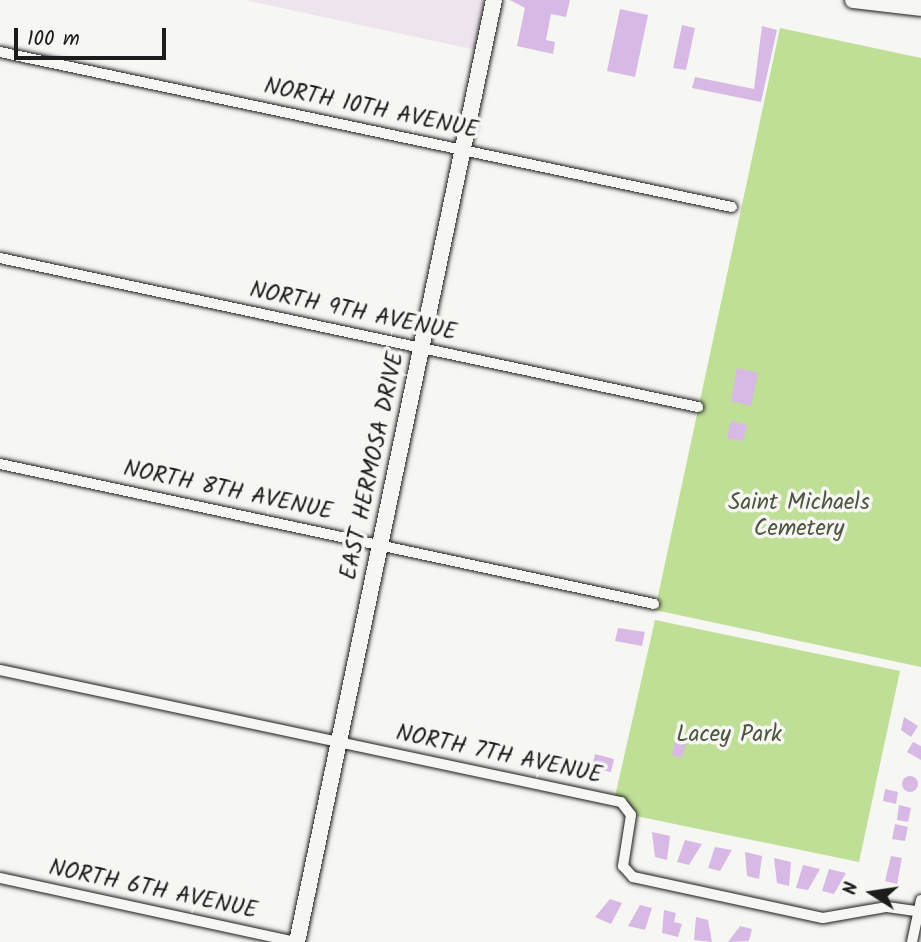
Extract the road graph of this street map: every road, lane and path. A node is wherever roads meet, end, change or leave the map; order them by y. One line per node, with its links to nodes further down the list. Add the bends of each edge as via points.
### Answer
1 (494, 0): 5 (street, EAST HERMOSA DRIVE)
2 (853, 0): 3 (street)
3 (921, 8)
4 (0, 52): 5 (street, NORTH 10TH AVENUE)
5 (462, 150): 6 (street, NORTH 10TH AVENUE); 8 (street, EAST HERMOSA DRIVE)
6 (732, 207)
7 (0, 258): 8 (street, NORTH 9TH AVENUE)
8 (421, 348): 9 (street, NORTH 9TH AVENUE); 11 (street, EAST HERMOSA DRIVE)
9 (698, 407)
10 (0, 464): 11 (street, NORTH 8TH AVENUE)
11 (380, 545): 12 (street, NORTH 8TH AVENUE); 14 (street, EAST HERMOSA DRIVE)
12 (653, 604)
13 (0, 670): 14 (street, NORTH 7TH AVENUE)
14 (339, 742): 17 (street, NORTH 7TH AVENUE, via 621,802 631,815 623,866 633,877 823,918 887,907); 18 (street, EAST HERMOSA DRIVE)
15 (0, 878): 18 (street, NORTH 6TH AVENUE)
16 (921, 900): 17 (street)
17 (920, 912): 19 (street)
18 (297, 942)
19 (912, 942)

